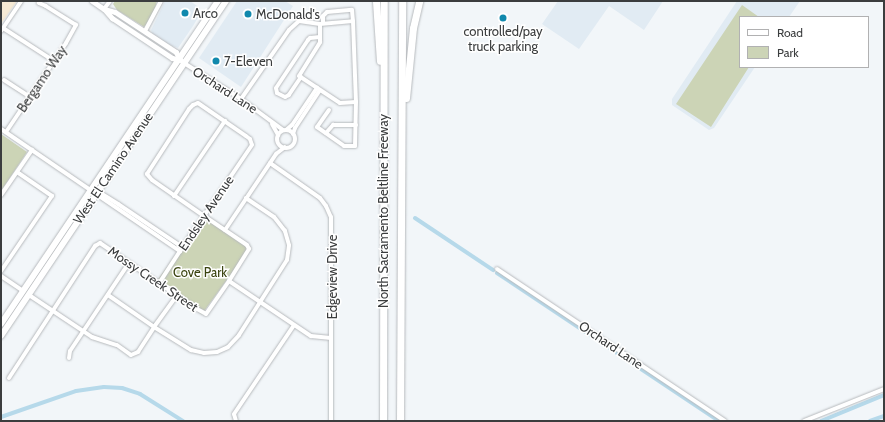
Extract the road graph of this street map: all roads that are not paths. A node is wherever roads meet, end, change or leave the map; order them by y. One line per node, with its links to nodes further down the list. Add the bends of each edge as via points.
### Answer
1 (21, 1): 15 (street)
2 (92, 1): 12 (street, Orchard Lane)
3 (110, 1): 12 (street)
4 (161, 1): 16 (street)
5 (218, 1): 18 (main road, West El Camino Avenue)
6 (226, 1): 20 (main road, West El Camino Avenue)
7 (376, 1): 30 (highway)
8 (384, 1): 30 (highway, North Sacramento Beltline Freeway)
9 (402, 1): 38 (highway, North Sacramento Beltline Freeway)
10 (419, 1): 38 (highway, via 413,28)
11 (39, 3): 19 (street, Bergamo Way, via 76,26)
12 (104, 9): 16 (street, Orchard Lane, via 115,12); 18 (street, Orchard Lane, via 112,18 172,58)
13 (353, 21): 14 (street); 14 (street, via 352,10 327,12); 26 (street)
14 (321, 23): 17 (street); 25 (street, via 299,21 294,25)
15 (2, 29): 19 (street)
16 (145, 31): 18 (street, Orchard Lane, via 176,52)
17 (320, 37): 21 (street, via 320,42 299,74); 21 (street, via 308,40 276,88 277,93 285,97 289,95)
18 (179, 59): 20 (street, Orchard Lane); 45 (main road, West El Camino Avenue)
19 (54, 61): 24 (street, Bergamo Way)
20 (184, 63): 25 (street, Orchard Lane); 46 (main road, West El Camino Avenue)
21 (301, 77): 23 (street)
22 (4, 80): 24 (street)
23 (318, 89): 26 (street, via 340,103); 33 (street, via 292,125); 36 (street)
24 (30, 97): 34 (street, Bergamo Way)
25 (241, 99): 29 (street, Orchard Lane)
26 (356, 102): 31 (street)
27 (329, 110): 35 (street, via 317,127)
28 (224, 121): 48 (street); 48 (street, via 198,103 193,104 147,174); 50 (street, Endsley Avenue, via 252,143)
29 (271, 121): 33 (street, Orchard Lane); 37 (street, Orchard Lane)
30 (384, 124): 76 (highway, North Sacramento Beltline Freeway)
31 (356, 125): 35 (street, via 333,126); 35 (street, via 355,146 344,146)
32 (1, 129): 34 (street)
33 (284, 130): 36 (street); 37 (street)
34 (6, 132): 41 (street)
35 (326, 133)
36 (293, 134): 40 (street, via 294,142)
37 (278, 135): 39 (street)
38 (401, 140): 77 (highway, North Sacramento Beltline Freeway)
39 (278, 143): 40 (street); 42 (street)
40 (285, 148): 42 (street)
41 (32, 150): 44 (street); 45 (street)
42 (276, 154): 43 (street)
43 (270, 163): 49 (street); 70 (street, Edgeview Drive, via 320,198 329,211 332,233)
44 (16, 172): 47 (street); 55 (street, via 52,196)
45 (91, 190): 46 (street); 59 (main road, West El Camino Avenue)
46 (97, 193): 52 (street, via 118,204); 60 (main road, West El Camino Avenue)
47 (1, 195)
48 (174, 196): 50 (street)
49 (246, 198): 51 (street); 63 (street, via 274,217 286,231 289,245 287,260)
50 (204, 216): 51 (street); 52 (street, Endsley Avenue)
51 (225, 230): 57 (street, via 247,244 250,249)
52 (181, 249): 58 (street, Endsley Avenue)
53 (129, 263): 58 (street, Mossy Creek Street); 61 (street); 64 (street, Mossy Creek Street, via 100,243 95,246)
54 (497, 269): 78 (street, Orchard Lane)
55 (1, 271)
56 (1, 276): 59 (street)
57 (229, 281): 62 (street, Mossy Creek Street, via 206,314); 63 (street)
58 (159, 283): 62 (street, Mossy Creek Street)
59 (23, 291): 65 (main road, West El Camino Avenue)
60 (29, 294): 64 (street); 69 (main road, West El Camino Avenue)
61 (108, 295): 67 (street); 68 (street)
62 (177, 295): 67 (street)
63 (261, 303): 66 (street); 67 (street, via 239,335 228,347 217,352 191,350)
64 (53, 311): 68 (street); 72 (street)
65 (1, 324)
66 (294, 325): 70 (street, via 311,336); 74 (street, via 234,414)
67 (154, 327): 68 (street, via 135,354 131,355 117,345 92,337)
68 (83, 331): 71 (street, via 70,351)
69 (1, 336)
70 (331, 338): 75 (street, Edgeview Drive)
71 (69, 358)
72 (9, 378)
73 (884, 389): 79 (street)
74 (235, 420)
75 (331, 421)
76 (383, 421)
77 (400, 421)
78 (725, 421)
79 (804, 421)

